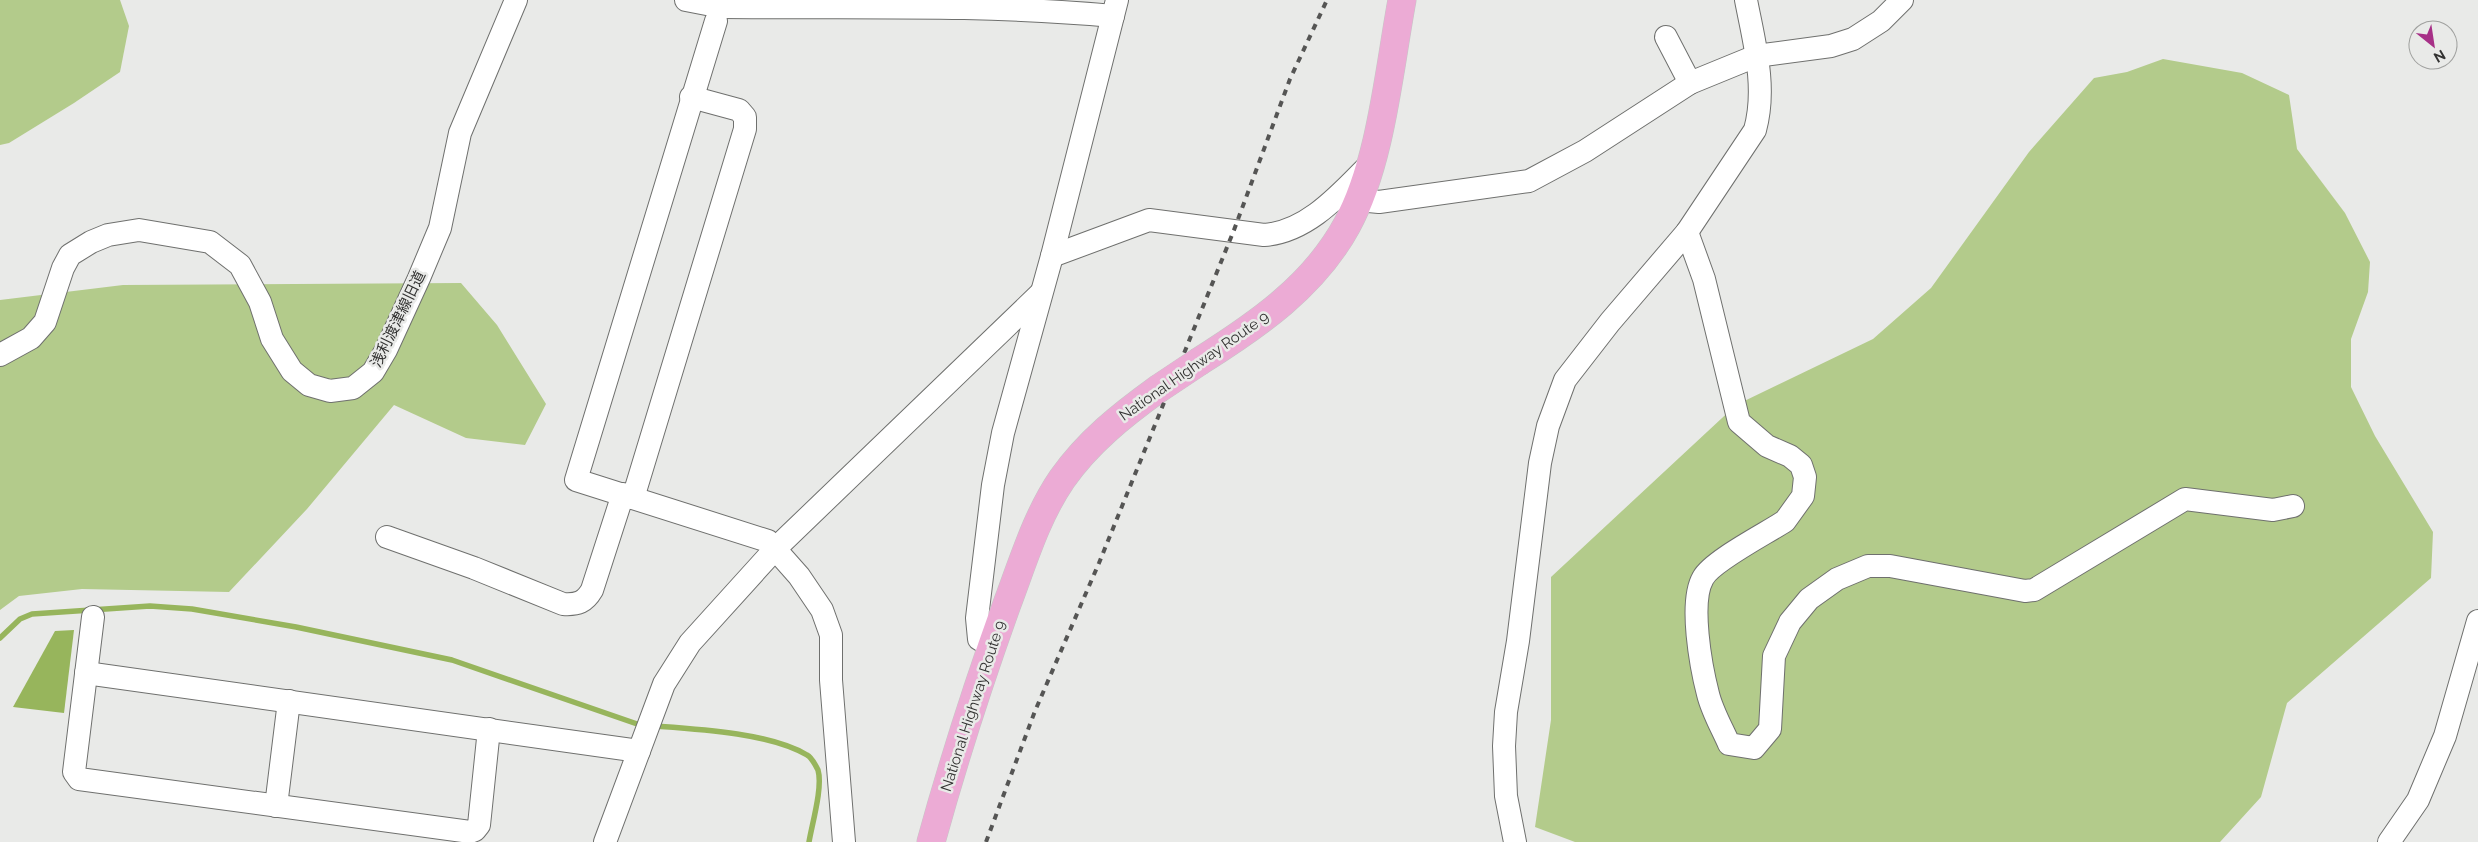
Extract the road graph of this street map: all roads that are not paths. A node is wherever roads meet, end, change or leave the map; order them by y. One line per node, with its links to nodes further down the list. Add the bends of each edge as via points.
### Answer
1 (516, 0): 18 (street, 浅利渡津線旧道, via 460,133 440,228 386,350 373,372 353,388 330,391 308,385 292,370 272,338 260,302 240,265 210,242 139,230 108,235 70,255 45,322 31,338)
2 (686, 0): 6 (street, via 722,7)
3 (1402, 0): 13 (highway, National Highway Route 9)
4 (1746, 0): 10 (street)
5 (1902, 0): 10 (street, via 1870,30 1853,39 1831,46)
6 (834, 4): 7 (street, via 1046,11)
7 (1115, 8): 16 (street)
8 (716, 21): 12 (street)
9 (1666, 37): 11 (street)
10 (1756, 56): 11 (street); 15 (street, via 1761,96 1755,130)
11 (1690, 83): 14 (street, via 1585,151 1529,181 1379,202)
12 (691, 96): 19 (street, via 576,480); 19 (street, via 739,110 745,117 745,129)
13 (1370, 164): 14 (highway, National Highway Route 9); 16 (street, via 1326,207 1276,234 1150,220)
14 (1358, 200): 25 (highway, National Highway Route 9, bridge, via 1342,233 1316,269 1274,311 1113,423 1076,461 1039,522)
15 (1687, 232): 20 (street, via 1704,280 1739,422 1767,446 1801,465 1805,477 1803,496 1785,521 1714,566 1703,577 1697,598 1695,612 1708,695 1729,744 1754,748 1770,729 1774,656 1790,622 1809,599 1837,578 1868,566 1890,566 2034,590 2185,499 2273,510); 34 (street, via 1565,380 1548,426 1540,463 1506,712 1506,796)
16 (1052, 256): 17 (street)
17 (1040, 294): 22 (street); 25 (street, via 993,485 977,618 980,638)
18 (0, 355)
19 (628, 496): 21 (street, via 592,590 582,602 573,605); 22 (street, via 768,541)
20 (2293, 506)
21 (387, 537)
22 (776, 548): 29 (street, via 690,643 664,684); 32 (street, via 816,600 831,635 831,680)
23 (93, 616): 26 (street)
24 (2478, 621): 35 (street, via 2445,736 2418,800)
25 (992, 647): 33 (highway, National Highway Route 9)
26 (86, 673): 27 (street); 30 (street, via 75,777)
27 (289, 701): 28 (street); 30 (street)
28 (489, 729): 29 (street); 30 (street, via 476,830 470,832)
29 (639, 751): 31 (street)
30 (276, 806)
31 (605, 842)
32 (844, 842)
33 (931, 842)
34 (1514, 842)
35 (2390, 842)

